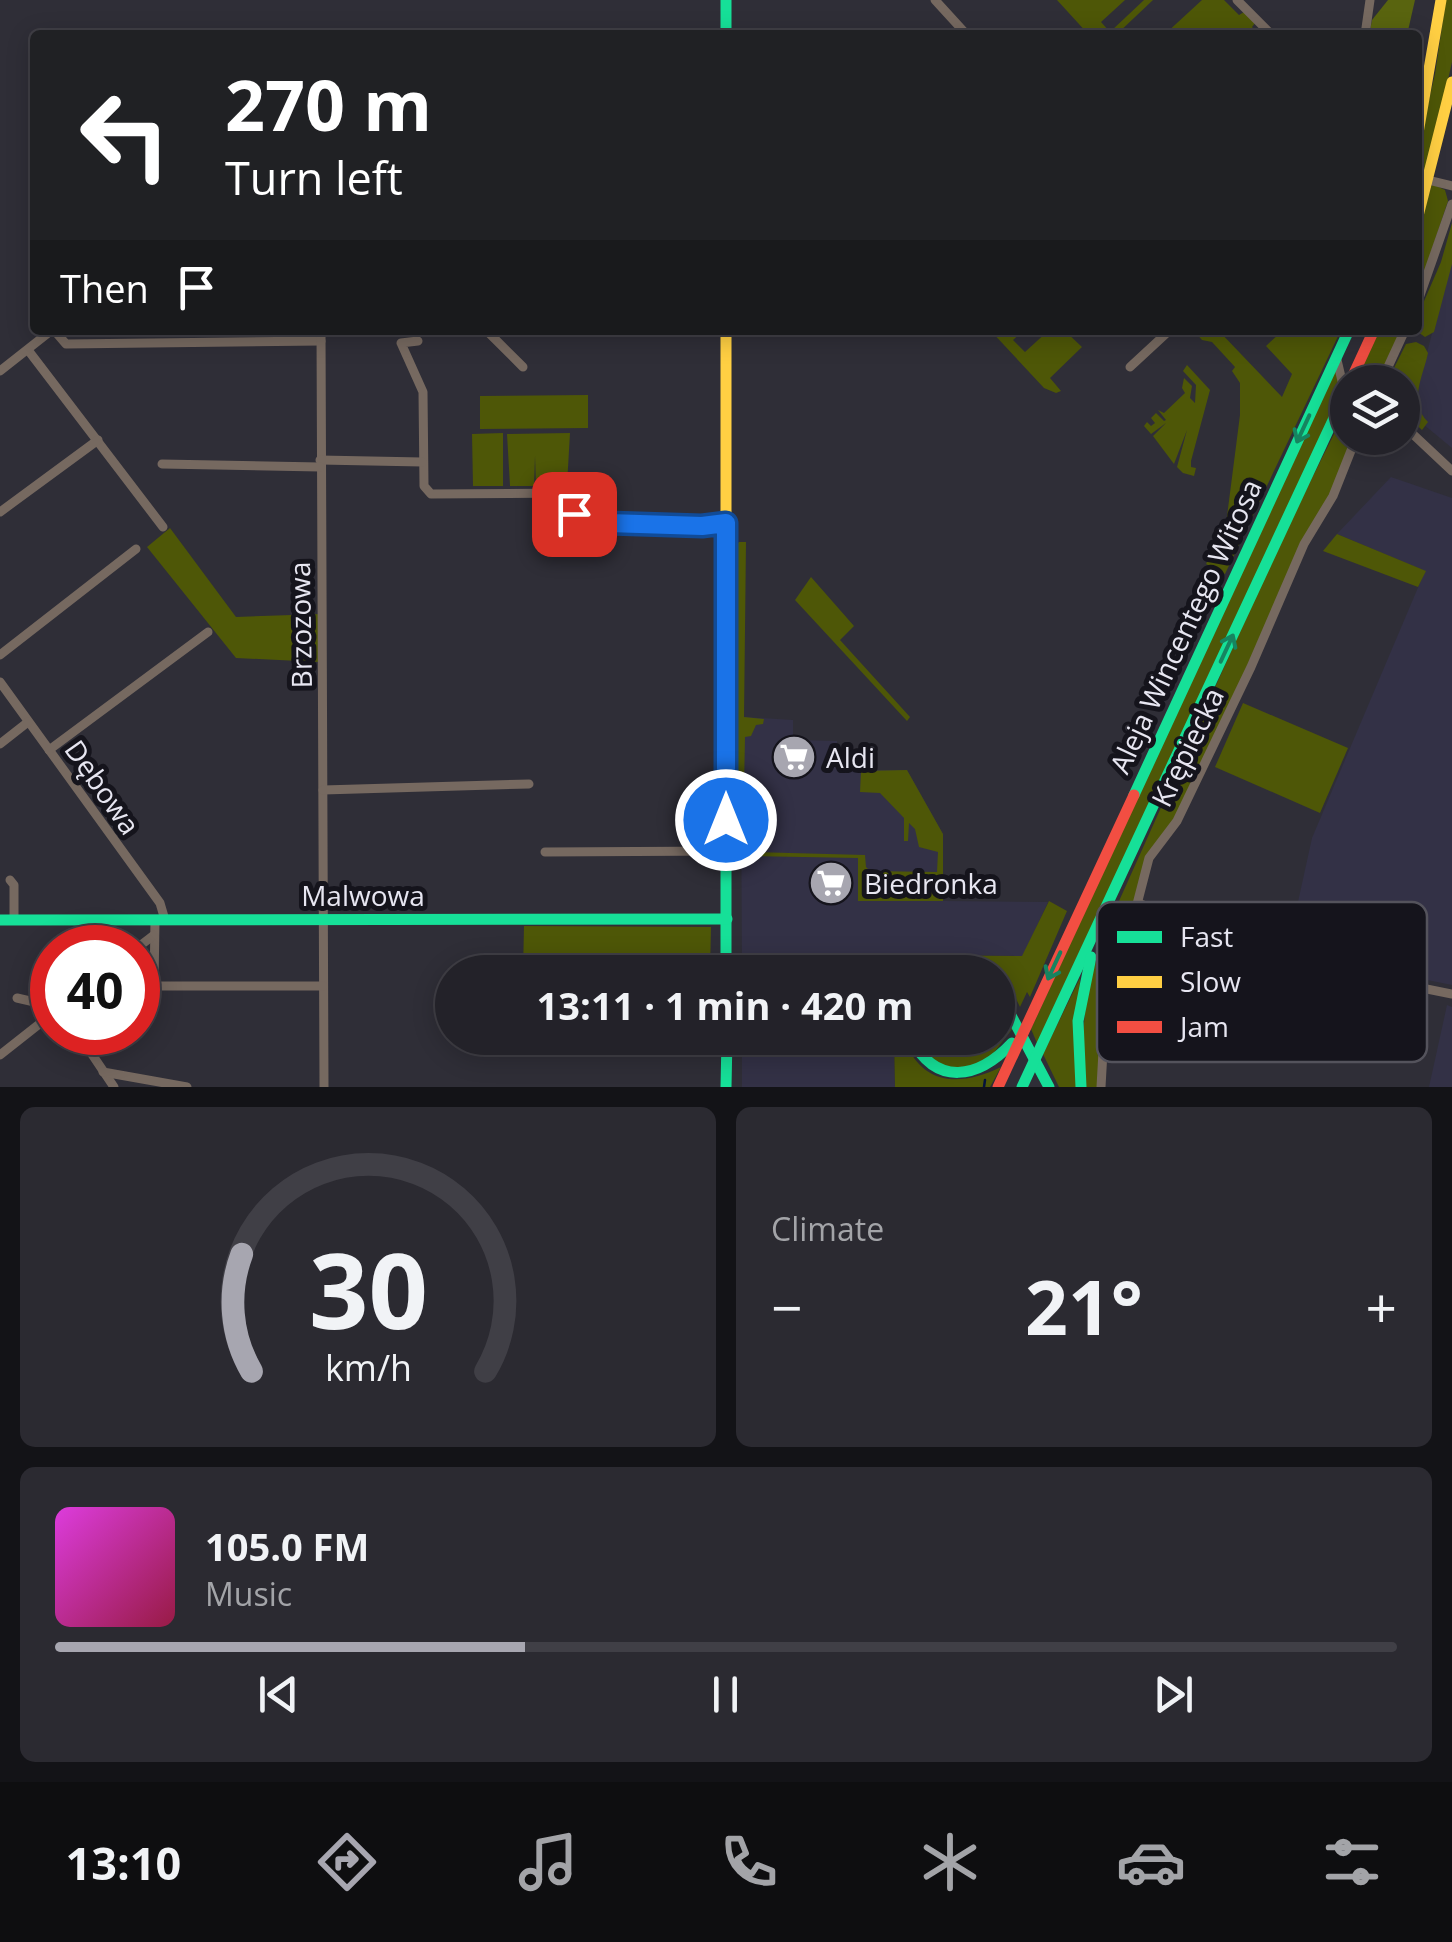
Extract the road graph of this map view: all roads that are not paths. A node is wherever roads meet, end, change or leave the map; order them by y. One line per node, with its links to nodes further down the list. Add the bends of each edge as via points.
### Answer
1 (726, 0): 6 (main road)
2 (936, 0): 7 (street)
3 (1237, 0): 8 (street)
4 (1370, 0): 9 (street)
5 (1441, 0): 11 (main road)
6 (726, 30)
7 (963, 30)
8 (1267, 30)
9 (1366, 30)
10 (1452, 82): 12 (main road)
11 (1422, 110)
12 (1434, 162): 13 (main road); 14 (street)
13 (1423, 182): 14 (street)
14 (1452, 185)
15 (1452, 204): 16 (street)
16 (1422, 290)
17 (47, 335): 27 (street)
18 (58, 335): 25 (street, via 66,344)
19 (491, 335): 32 (street)
20 (726, 335): 44 (main road)
21 (1165, 335): 33 (street)
22 (1346, 335): 28 (main road, Aleja Wincentego Witosa)
23 (1372, 335): 30 (main road, Aleja Wincentego Witosa)
24 (1403, 335): 31 (street)
25 (321, 336): 41 (street, Brzozowa)
26 (418, 341): 39 (street, via 401,342 423,392)
27 (28, 350): 34 (street); 36 (street)
28 (1336, 358): 29 (street); 75 (main road, Aleja Wincentego Witosa, one-way to 75)
29 (1338, 365)
30 (1358, 365)
31 (1390, 365)
32 (523, 367)
33 (1130, 368)
34 (0, 371)
35 (1330, 434): 58 (main road, Aleja Wincentego Witosa, one-way to 35)
36 (98, 440): 43 (street); 45 (street)
37 (1420, 441): 42 (street)
38 (1349, 455): 59 (street, Krępiecka, via 1176,821 1149,858)
39 (422, 462): 41 (street); 44 (street, via 431,494 572,492 577,522)
40 (162, 464): 41 (street)
41 (320, 464): 54 (street, Brzozowa)
42 (1452, 471)
43 (0, 512)
44 (726, 523): 56 (main road)
45 (163, 527)
46 (136, 549): 48 (street)
47 (208, 632): 52 (street)
48 (0, 655)
49 (0, 682): 50 (street, Dębowa)
50 (28, 722): 51 (street); 52 (street, Dębowa)
51 (0, 744)
52 (50, 750): 62 (street, Dębowa, via 160,903)
53 (529, 784): 54 (street)
54 (324, 790): 63 (street, Brzozowa)
55 (546, 852): 56 (street)
56 (727, 852): 64 (main road)
57 (10, 880): 61 (street)
58 (1111, 902)
59 (1138, 902)
60 (0, 920): 61 (main road, Malwowa)
61 (14, 920): 62 (main road, Malwowa)
62 (160, 920): 63 (main road, Malwowa); 65 (street)
63 (323, 920): 64 (main road, Malwowa); 70 (street, Brzozowa)
64 (726, 920): 68 (main road)
65 (158, 925)
66 (1097, 932): 92 (main road)
67 (1097, 939): 93 (main road, via 1080,1003)
68 (726, 955)
69 (160, 986): 70 (street)
70 (323, 986): 89 (street, Brzozowa)
71 (1427, 989): 72 (street)
72 (1452, 994)
73 (17, 998): 74 (street)
74 (30, 1002)
75 (1031, 1016): 78 (main road); 91 (main road)
76 (1015, 1023): 86 (main road)
77 (30, 1029): 79 (street)
78 (1015, 1037)
79 (0, 1055)
80 (92, 1055): 85 (street)
81 (727, 1055): 90 (main road)
82 (919, 1055): 83 (main road, via 936,1070 968,1076)
83 (1002, 1055)
84 (1102, 1062): 94 (street, Krępiecka)
85 (103, 1072): 87 (street); 88 (street)
86 (1046, 1081)
87 (114, 1087)
88 (186, 1087)
89 (324, 1087)
90 (726, 1087)
91 (998, 1087)
92 (1022, 1087)
93 (1081, 1087)
94 (1101, 1087)

